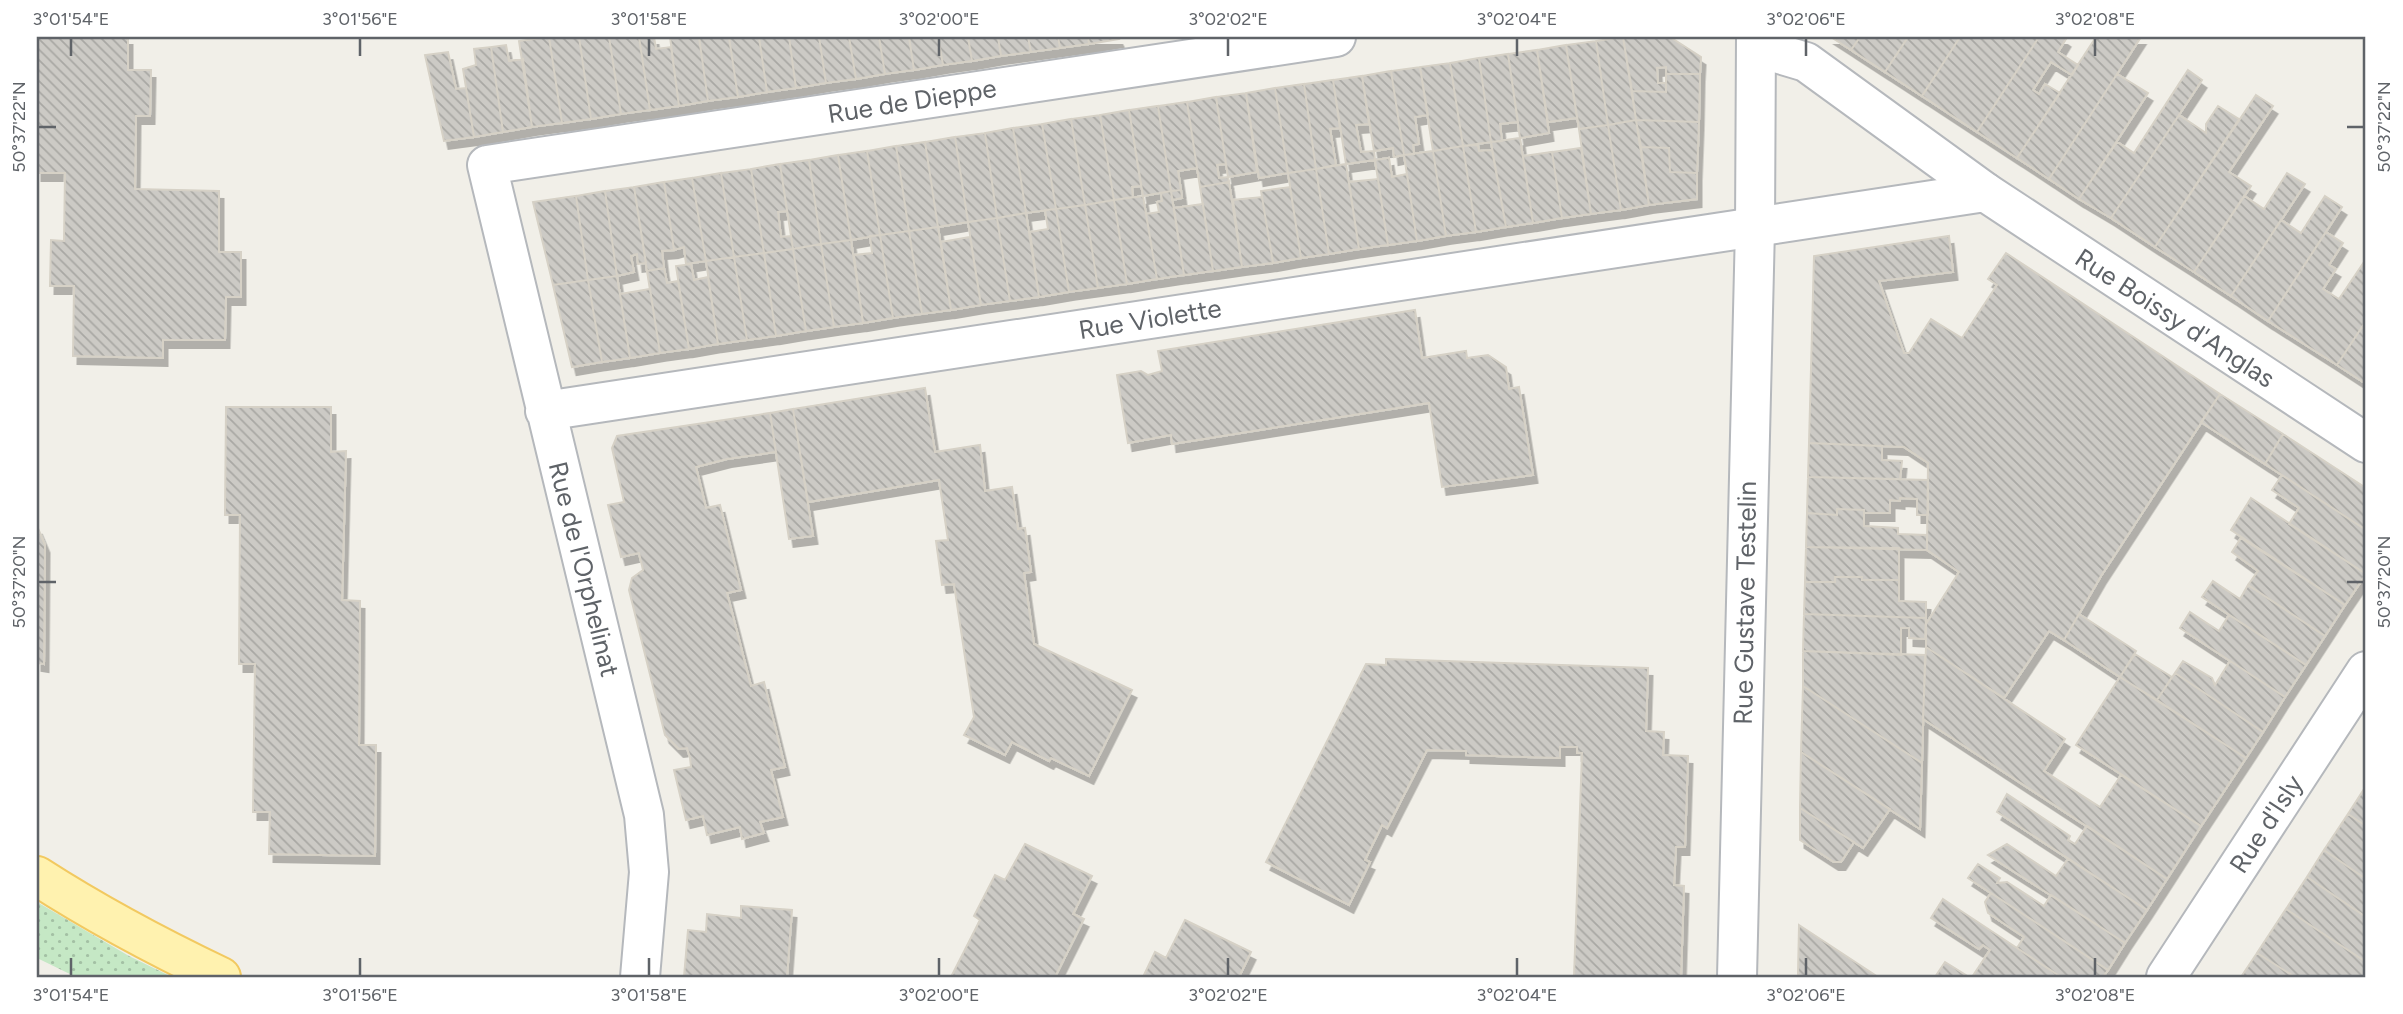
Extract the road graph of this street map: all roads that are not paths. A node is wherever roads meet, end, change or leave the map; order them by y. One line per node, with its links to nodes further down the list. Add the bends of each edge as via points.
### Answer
1 (1336, 37): 3 (street, Rue de Dieppe)
2 (1756, 42): 4 (street, Rue Boissy d'Anglas, via 1806,62); 5 (street, Rue Gustave Testelin)
3 (487, 165): 6 (street, Rue de l'Orphelinat)
4 (1984, 192): 5 (street); 7 (street, Rue Boissy d'Anglas)
5 (1755, 228): 6 (street, Rue Violette); 12 (street, Rue Gustave Testelin)
6 (545, 411): 11 (street, Rue de l'Orphelinat, via 644,815 649,872)
7 (2366, 443)
8 (2366, 671): 13 (street, Rue d'Isly)
9 (37, 876): 10 (main road, via 97,913)
10 (221, 977)
11 (640, 977)
12 (1737, 977)
13 (2166, 977)

